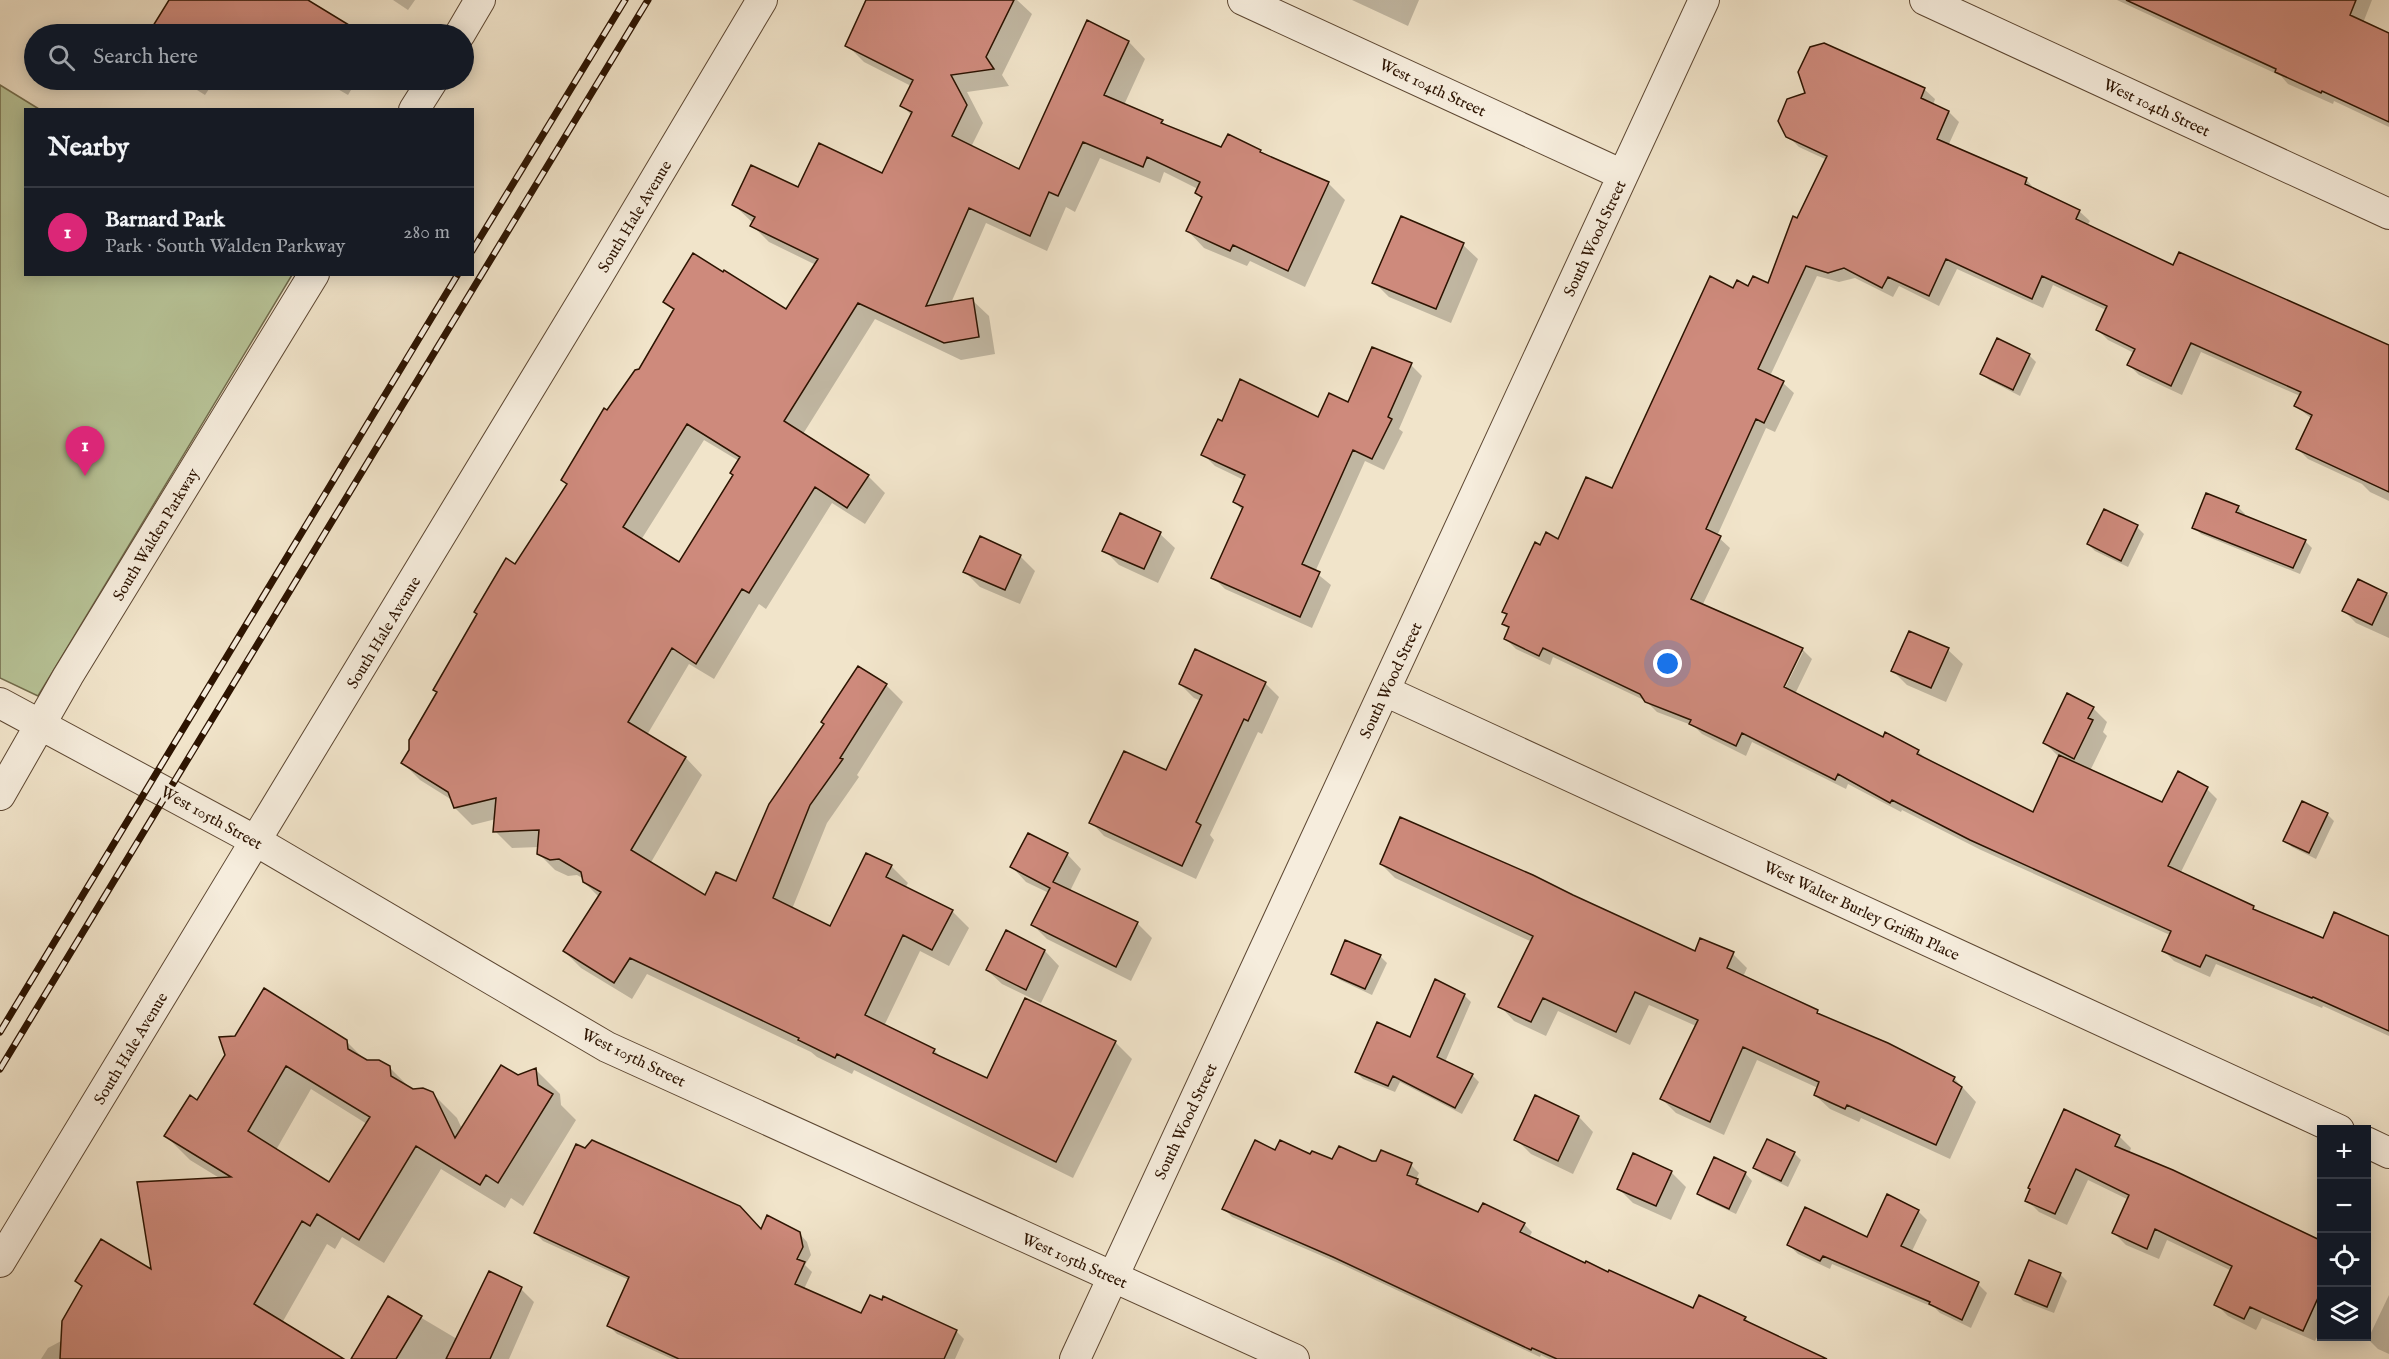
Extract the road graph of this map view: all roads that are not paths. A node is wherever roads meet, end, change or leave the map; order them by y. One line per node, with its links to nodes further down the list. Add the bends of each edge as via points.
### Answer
1 (480, 0): 6 (street)
2 (762, 0): 16 (street, South Hale Avenue)
3 (1243, 0): 9 (street, West 104th Street)
4 (1704, 0): 9 (street, South Wood Street)
5 (1925, 0): 10 (street, West 104th Street)
6 (466, 24)
7 (426, 90): 8 (street)
8 (415, 108)
9 (1623, 174): 12 (street, South Wood Street)
10 (2389, 214)
11 (313, 276): 14 (street, South Walden Parkway)
12 (1385, 691): 17 (street, West Walter Burley Griffin Place); 21 (street, South Wood Street)
13 (0, 703): 14 (street, West 105th Street)
14 (40, 724): 15 (street, South Walden Parkway); 16 (street, West 105th Street)
15 (0, 795)
16 (256, 841): 20 (street, South Hale Avenue); 21 (street, West 105th Street, via 607,1047)
17 (2328, 1125)
18 (2371, 1144): 19 (street)
19 (2389, 1153)
20 (0, 1262)
21 (1113, 1276): 22 (street, South Wood Street); 23 (street, West 105th Street)
22 (1075, 1359)
23 (1294, 1359)

